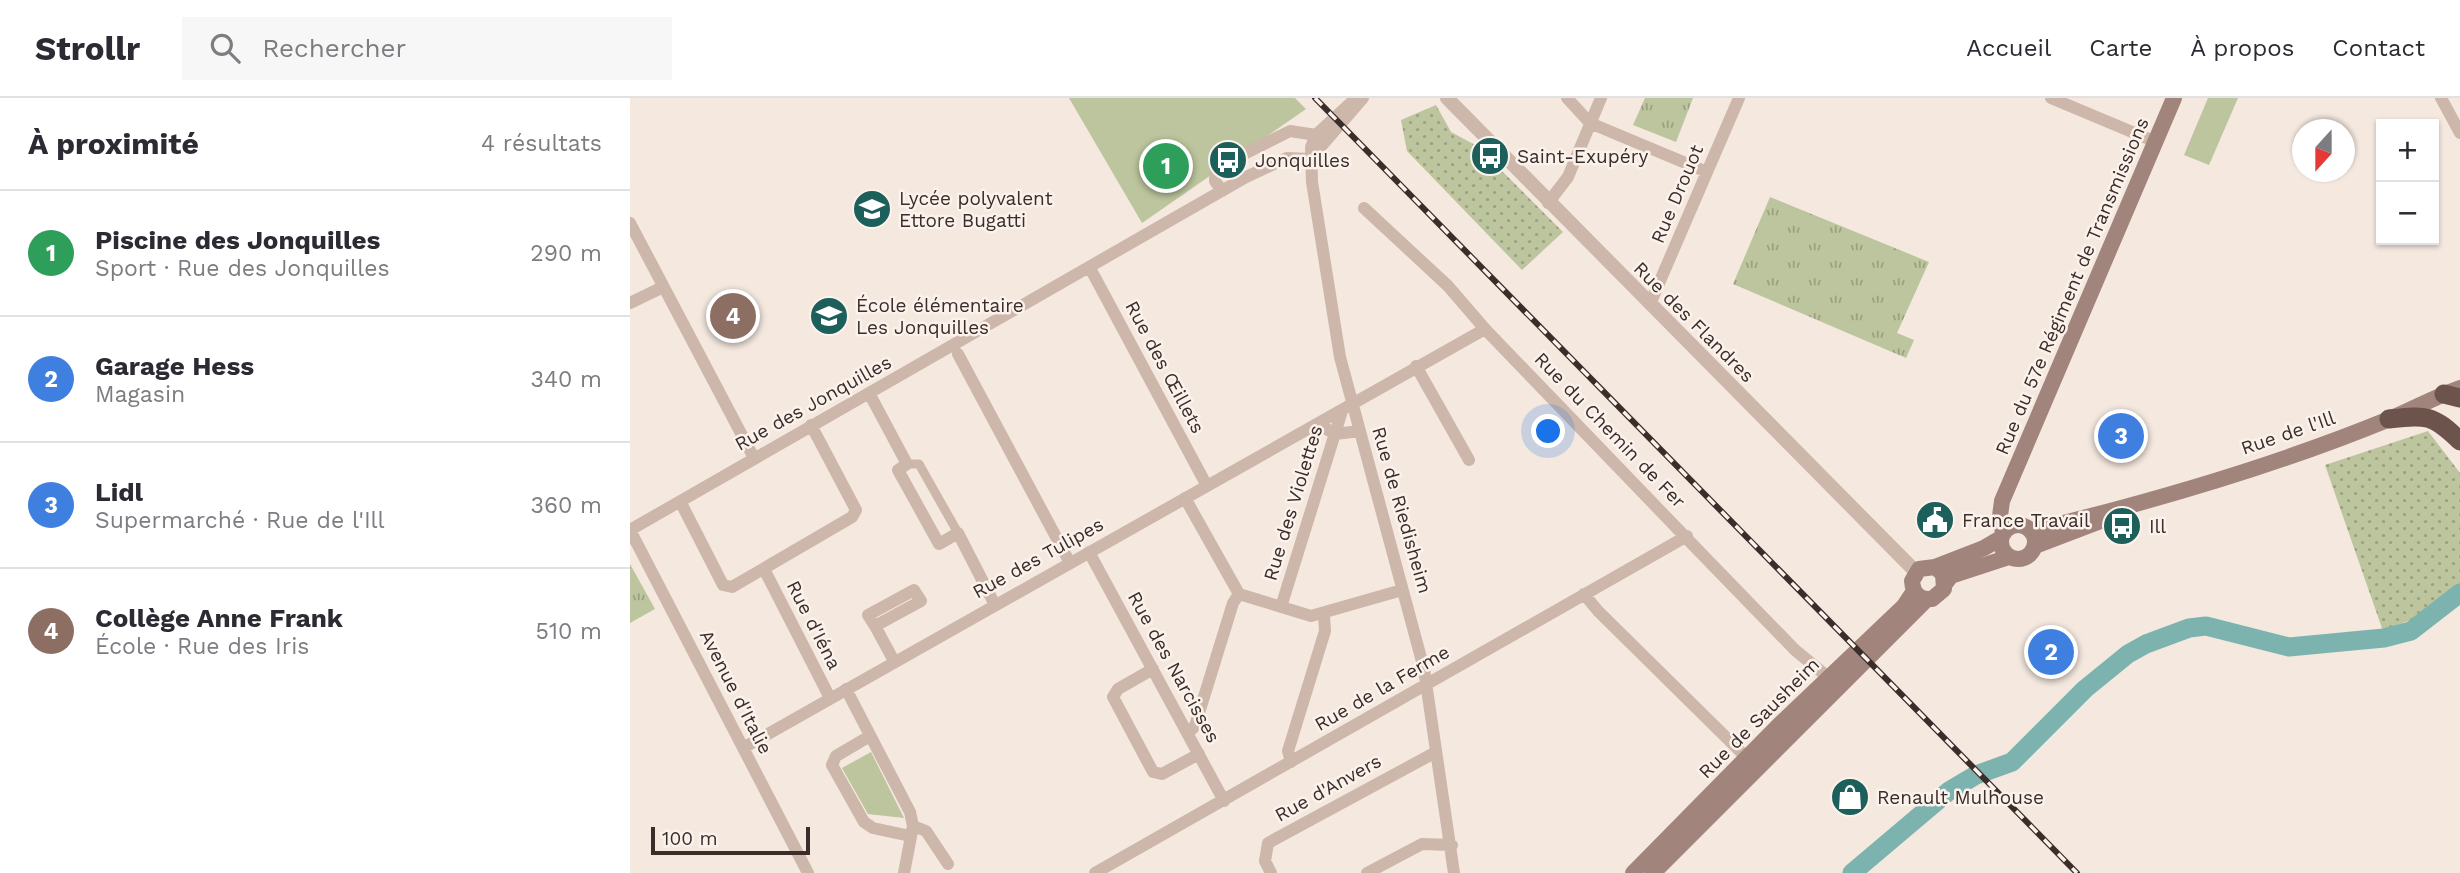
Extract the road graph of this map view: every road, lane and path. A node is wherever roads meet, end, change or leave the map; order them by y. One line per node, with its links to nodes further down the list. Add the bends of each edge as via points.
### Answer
1 (1356, 98): 12 (street)
2 (1363, 98): 14 (street)
3 (1447, 98): 17 (street, Rue des Flandres)
4 (1567, 98): 10 (street)
5 (1601, 98): 10 (street)
6 (1738, 98): 15 (street, Rue Drouot)
7 (2051, 98): 13 (street)
8 (2174, 98): 13 (main road, Rue du 57e Régiment de Transmissions)
9 (2441, 98): 11 (street)
10 (1590, 123): 15 (street); 17 (street, via 1568,177)
11 (2460, 133)
12 (1316, 135): 14 (street); 16 (street, via 1290,131 1228,160 1216,168 1215,181)
13 (2155, 142): 44 (main road, Rue du 57e Régiment de Transmissions, via 2000,508)
14 (1310, 159): 16 (street, Rue des Jonquilles, via 1278,161); 29 (street, Rue de Riedisheim)
15 (1707, 172): 23 (street, Rue Drouot)
16 (1222, 191): 20 (street, Rue des Jonquilles)
17 (1548, 203): 23 (street, Rue des Flandres)
18 (1364, 208): 24 (street, Rue du Chemin de Fer, via 1448,286)
19 (630, 223): 21 (street)
20 (1090, 268): 27 (street, Rue des Jonquilles); 39 (street, Rue des Œillets)
21 (663, 286): 22 (street); 36 (street)
22 (630, 303)
23 (1650, 304): 51 (street, Rue des Flandres)
24 (1485, 329): 26 (street, Rue des Tulipes); 45 (street, Rue du Chemin de Fer)
25 (958, 354): 48 (street)
26 (1416, 366): 29 (street, Rue des Tulipes); 37 (street)
27 (869, 393): 32 (street, Rue des Jonquilles); 38 (street)
28 (2455, 393): 30 (main road, Rue de l'Ill)
29 (1347, 407): 31 (street, Rue des Tulipes); 33 (street, Rue de Riedisheim); 34 (street, Rue des Violettes)
30 (2389, 419): 35 (highway, via 2424,415 2437,419); 44 (main road, Rue de l'Ill, via 2126,509 2092,526)
31 (1318, 424): 34 (street); 39 (street, Rue des Tulipes)
32 (811, 425): 36 (street, Rue des Jonquilles); 50 (street, via 856,510 852,517)
33 (1360, 430): 34 (street); 53 (street, Rue de Riedisheim)
34 (1335, 434): 58 (street, Rue des Violettes)
35 (2460, 440)
36 (754, 458): 41 (street, Rue des Jonquilles)
37 (1469, 460)
38 (907, 464): 43 (street, via 919,464); 43 (street, via 898,470 939,544)
39 (1207, 486): 40 (street, Rue des Tulipes)
40 (1185, 498): 46 (street, Rue des Tulipes); 55 (street)
41 (680, 501): 42 (street, Rue des Jonquilles); 50 (street, via 723,585 732,587)
42 (630, 530): 69 (street, Avenue d'Italie)
43 (958, 533): 57 (street)
44 (2017, 534): 47 (main road, via 2002,549); 47 (main road, via 2025,558); 49 (main road)
45 (1687, 536): 54 (street, Rue de la Ferme); 63 (street, Rue du Chemin de Fer, via 1795,650)
46 (1089, 551): 48 (street, Rue des Tulipes); 62 (street, Rue des Narcisses)
47 (2009, 557): 52 (main road, via 1951,576)
48 (1070, 563): 57 (street, Rue des Tulipes)
49 (1935, 567): 51 (main road); 52 (main road)
50 (764, 569): 66 (street, Rue d'Iéna)
51 (1916, 572): 56 (main road, via 1912,581)
52 (1945, 584): 56 (main road, via 1941,593)
53 (1402, 590): 59 (street); 64 (street, Rue de Riedisheim)
54 (1584, 593): 64 (street, Rue de la Ferme); 73 (street)
55 (1239, 594): 58 (street); 67 (street, via 1195,726)
56 (1921, 595): 63 (main road, Rue de Sausheim, via 1904,606)
57 (995, 605): 61 (street, Rue des Tulipes)
58 (1281, 607): 59 (street, via 1311,616)
59 (1324, 614): 72 (street, via 1325,631 1288,751)
60 (875, 626): 61 (street)
61 (894, 661): 65 (street, Rue des Tulipes)
62 (1153, 669): 67 (street, Rue des Narcisses); 71 (street, via 1118,689 1113,697 1153,772 1162,774)
63 (1833, 682): 73 (main road, Rue de Sausheim)
64 (1427, 685): 70 (street, Rue de Riedisheim); 72 (street, Rue de la Ferme)
65 (846, 689): 66 (street, Rue des Tulipes); 68 (street)
66 (830, 698): 69 (street, Rue des Tulipes)
67 (1189, 732): 71 (street, Rue des Narcisses)
68 (870, 736): 75 (street, via 910,812); 75 (street, via 836,756 832,765 864,822 873,828)
69 (743, 748): 78 (street, Avenue d'Italie)
70 (1436, 752): 76 (street, Rue de Riedisheim); 81 (street, Rue d'Anvers, via 1268,843 1265,861)
71 (1199, 754): 74 (street, Rue des Narcisses)
72 (1291, 762): 74 (street, Rue de la Ferme)
73 (1752, 763): 84 (main road, Rue de Sausheim); 85 (main road, Rue de Sausheim)
74 (1224, 801): 80 (street, Rue de la Ferme)
75 (911, 831): 77 (street, via 926,831); 79 (street)
76 (1452, 845): 82 (street, via 1422,844); 83 (street, Rue de Riedisheim)
77 (948, 864)
78 (808, 873)
79 (904, 873)
80 (1096, 873)
81 (1271, 873)
82 (1367, 873)
83 (1454, 873)
84 (1633, 873)
85 (1653, 873)

